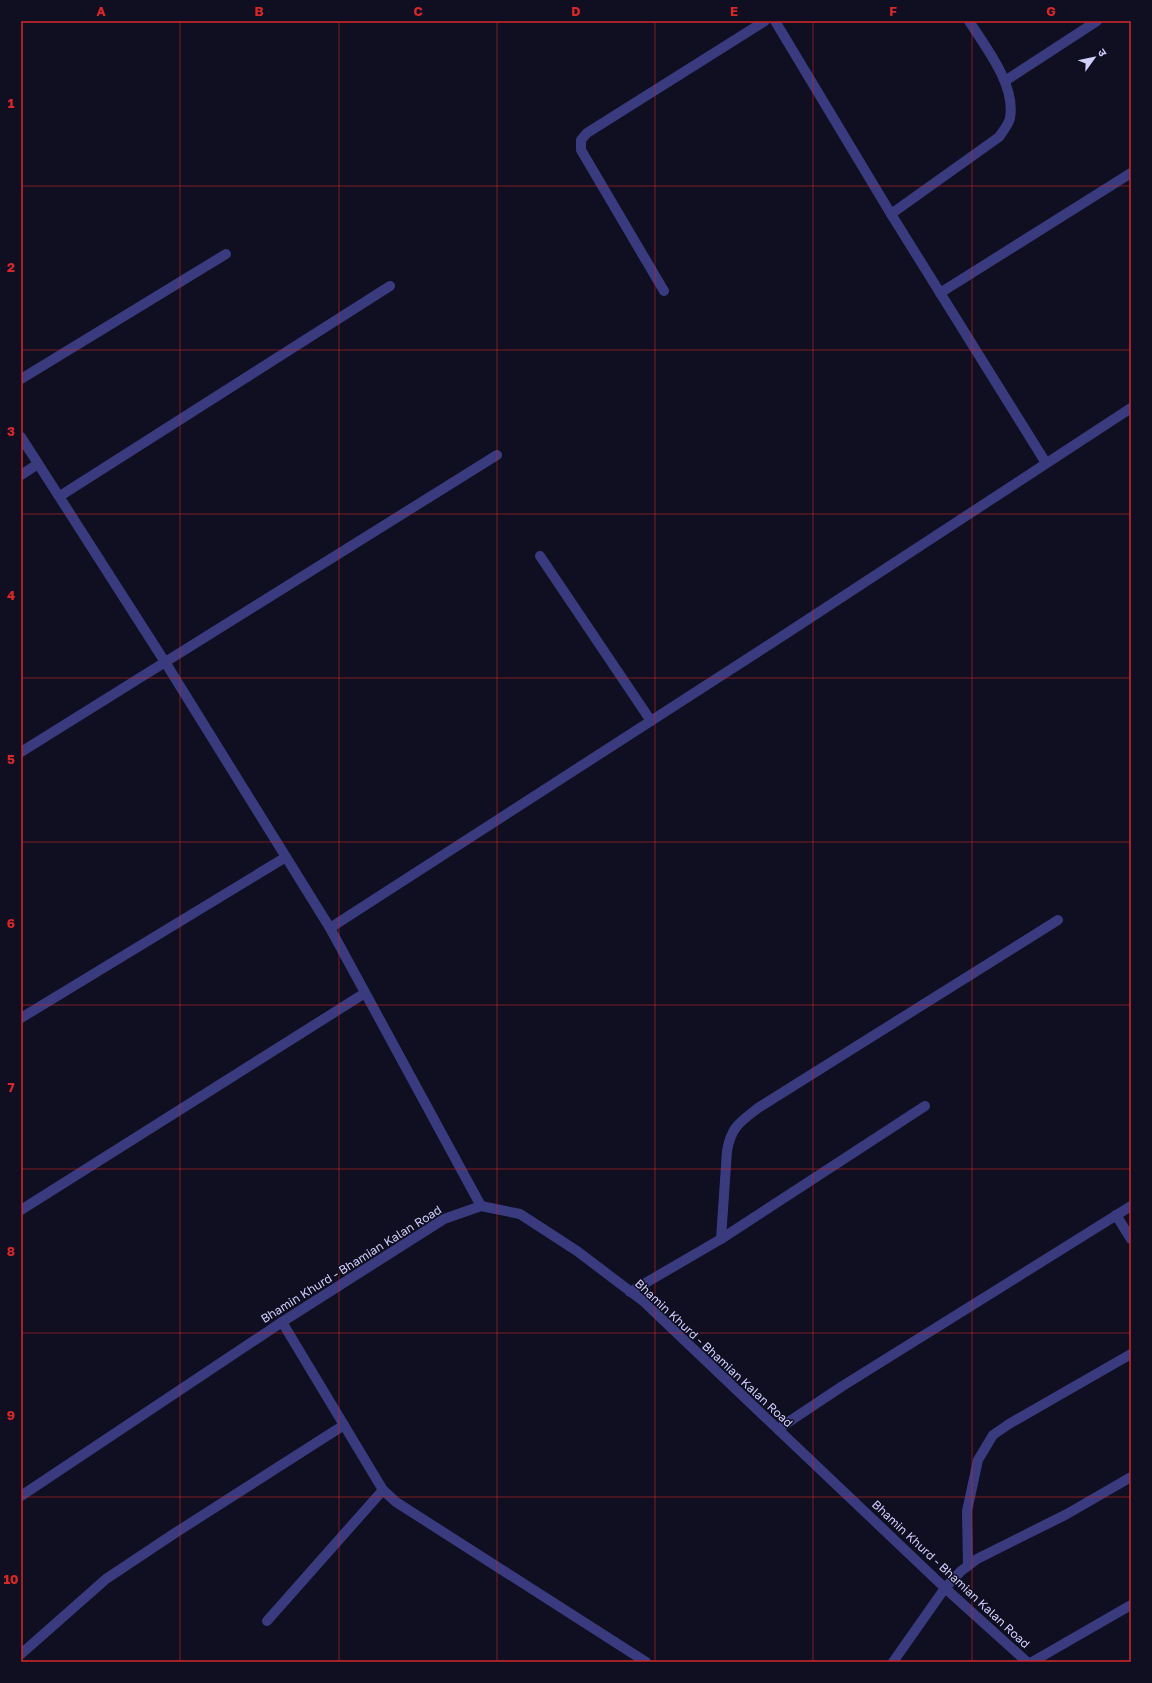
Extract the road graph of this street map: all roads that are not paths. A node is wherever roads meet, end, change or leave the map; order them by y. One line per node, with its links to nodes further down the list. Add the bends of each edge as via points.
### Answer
1 (765, 21): 10 (street, via 587,133 581,140 581,150)
2 (775, 21): 7 (street)
3 (969, 21): 5 (street)
4 (1097, 21): 5 (street)
5 (1005, 81): 7 (street, via 1011,102 1010,120 999,137)
6 (1131, 172): 11 (street)
7 (891, 214): 11 (street)
8 (226, 254): 12 (street)
9 (390, 286): 19 (street)
10 (664, 291)
11 (940, 293): 16 (street)
12 (21, 379)
13 (1131, 408): 16 (street)
14 (21, 438): 17 (street)
15 (497, 455): 21 (street)
16 (1046, 463): 22 (street)
17 (38, 464): 18 (street); 19 (street)
18 (21, 475)
19 (60, 496): 21 (street)
20 (540, 556): 22 (street)
21 (165, 662): 23 (street); 24 (street)
22 (651, 721): 26 (street)
23 (21, 752)
24 (286, 857): 26 (street); 28 (street)
25 (1058, 920): 34 (street, via 758,1108 737,1126 729,1138 727,1151)
26 (330, 928): 27 (street)
27 (365, 993): 30 (street); 32 (street)
28 (21, 1018)
29 (925, 1106): 34 (street)
30 (481, 1206): 36 (street, Bhamin Khurd - Bhamian Kalan Road, via 520,1214 577,1251); 37 (street, Bhamin Khurd - Bhamian Kalan Road, via 444,1219)
31 (1131, 1206): 33 (street)
32 (21, 1210)
33 (1116, 1215): 35 (street); 40 (street)
34 (721, 1239): 36 (street)
35 (1131, 1239)
36 (630, 1292): 40 (street, Bhamin Khurd - Bhamian Kalan Road)
37 (282, 1322): 39 (street); 43 (street, Bhamin Khurd - Bhamian Kalan Road)
38 (1131, 1354): 44 (street, via 1009,1424 993,1436 978,1460 967,1511)
39 (344, 1425): 42 (street); 48 (street, via 106,1579)
40 (778, 1429): 45 (street, Bhamin Khurd - Bhamian Kalan Road)
41 (1131, 1477): 44 (street)
42 (383, 1490): 47 (street); 49 (street, via 406,1509)
43 (21, 1496)
44 (968, 1566): 45 (street)
45 (945, 1588): 50 (street); 51 (street, Bhamin Khurd - Bhamian Kalan Road)
46 (1131, 1605): 52 (street)
47 (267, 1621)
48 (21, 1654)
49 (639, 1660)
50 (893, 1662)
51 (1027, 1662)
52 (1032, 1662)

